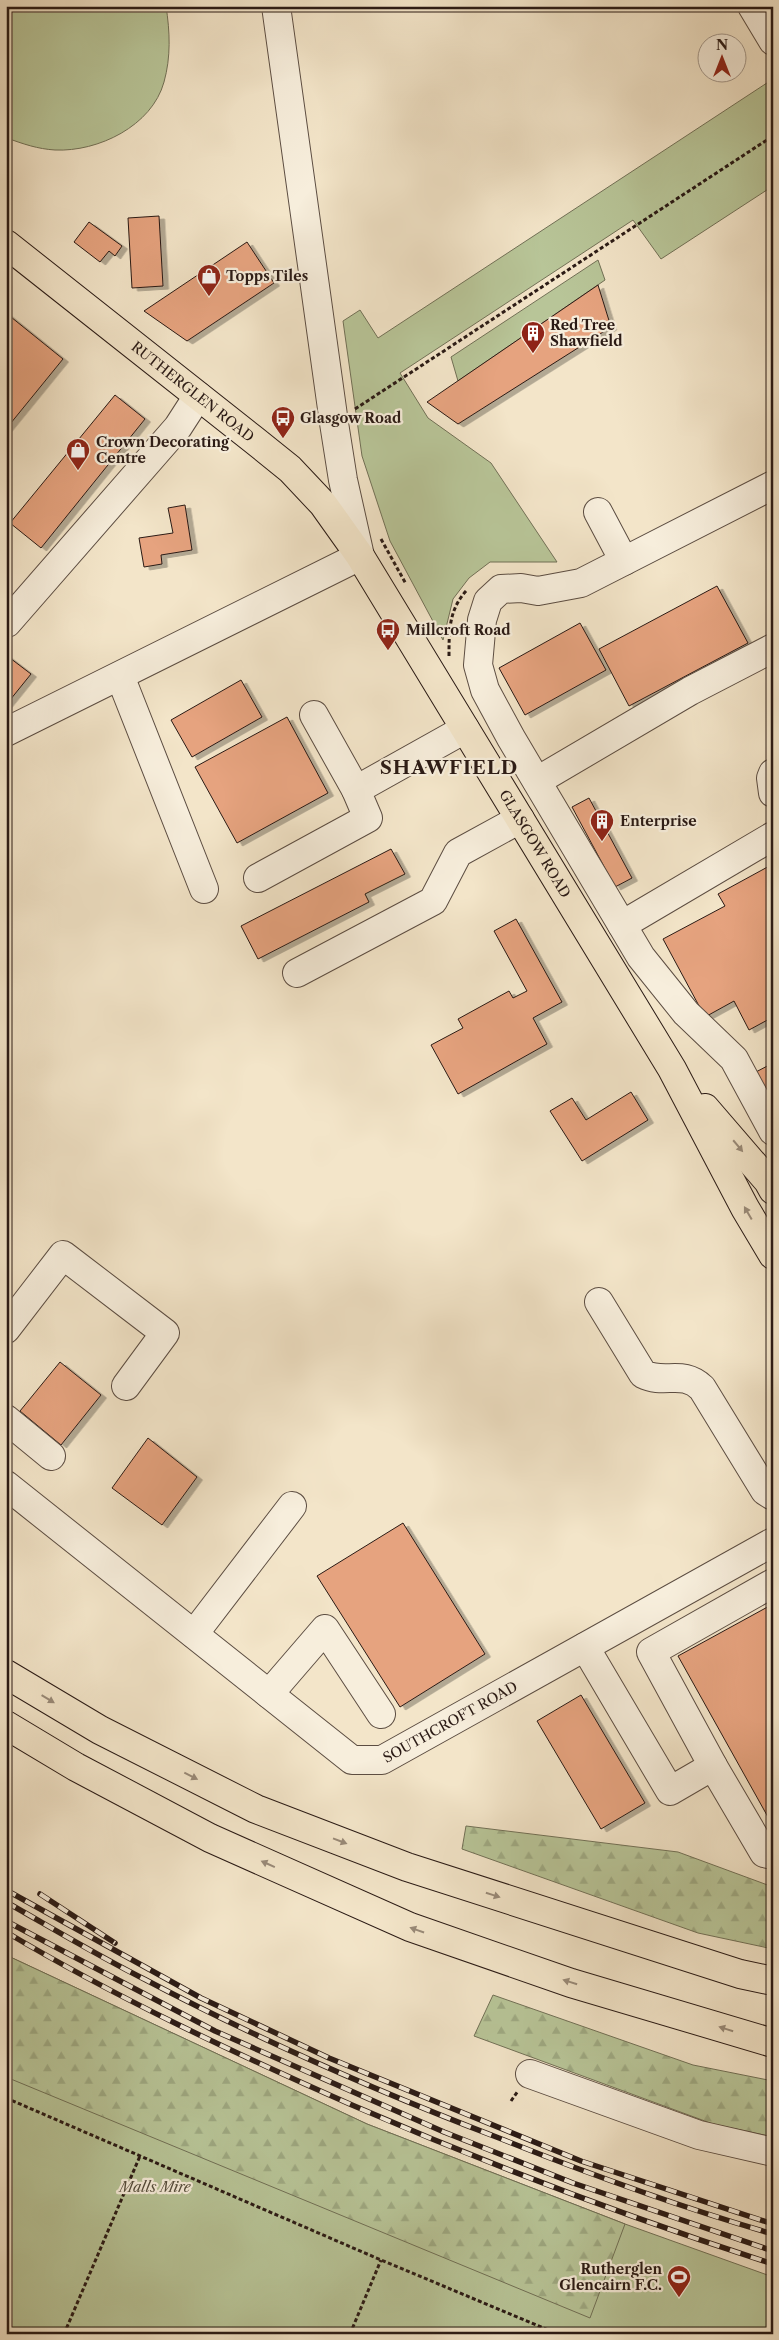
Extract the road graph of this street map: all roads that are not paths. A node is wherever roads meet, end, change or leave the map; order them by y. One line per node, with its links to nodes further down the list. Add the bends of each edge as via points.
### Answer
1 (276, 6): 8 (street, GLASGOW ROAD, via 334,423)
2 (752, 6): 3 (street)
3 (773, 41)
4 (6, 244): 5 (main road, RUTHERGLEN ROAD)
5 (198, 396): 8 (main road, RUTHERGLEN ROAD, via 290,469 323,504); 10 (street, via 178,427)
6 (773, 485): 9 (street)
7 (598, 512): 9 (street)
8 (360, 556): 12 (street); 14 (main road, GLASGOW ROAD)
9 (624, 561): 17 (street, via 581,583 538,591 521,588 501,590 488,601 482,620 478,665 485,690)
10 (8, 622)
11 (773, 648): 17 (street, via 690,691)
12 (120, 676): 15 (street); 23 (street)
13 (314, 715): 18 (street)
14 (465, 729): 18 (street); 20 (main road, GLASGOW ROAD)
15 (6, 732)
16 (773, 773): 19 (street)
17 (537, 781): 24 (street)
18 (356, 790): 22 (street, via 368,818)
19 (773, 792)
20 (520, 819): 25 (street, via 458,853 432,901); 26 (main road, GLASGOW ROAD)
21 (773, 836): 24 (street)
22 (258, 878)
23 (204, 889)
24 (622, 925): 27 (street, via 641,957 686,1013 734,1060)
25 (297, 973)
26 (672, 1069): 28 (main road, GLASGOW ROAD, one-way to 28); 29 (main road, GLASGOW ROAD, one-way to 26)
27 (773, 1131)
28 (773, 1190)
29 (773, 1255)
30 (600, 1302): 36 (street, via 643,1374 650,1378 686,1377 702,1388 765,1491)
31 (6, 1329): 32 (street, via 63,1255 165,1333)
32 (126, 1386)
33 (6, 1419): 34 (street)
34 (50, 1456)
35 (6, 1485): 41 (street, SOUTHCROFT ROAD)
36 (773, 1496)
37 (292, 1506): 41 (street)
38 (773, 1542): 39 (street, SOUTHCROFT ROAD)
39 (737, 1562): 40 (street); 42 (street, SOUTHCROFT ROAD)
40 (764, 1588): 47 (street, via 651,1652)
41 (194, 1634): 44 (street, SOUTHCROFT ROAD)
42 (585, 1646): 44 (street, SOUTHCROFT ROAD, via 382,1760 352,1760); 47 (street, via 670,1791)
43 (6, 1674): 49 (main road, one-way to 49, via 100,1730 256,1809 407,1867 740,1974)
44 (269, 1694): 45 (street, via 325,1629)
45 (381, 1714)
46 (6, 1725): 50 (main road, one-way to 46, via 571,1983 410,1927 210,1838 76,1767)
47 (713, 1766): 48 (street, via 764,1853)
48 (773, 1855)
49 (773, 1981)
50 (773, 2042)
51 (530, 2074): 52 (street, via 699,2135)
52 (773, 2152)

